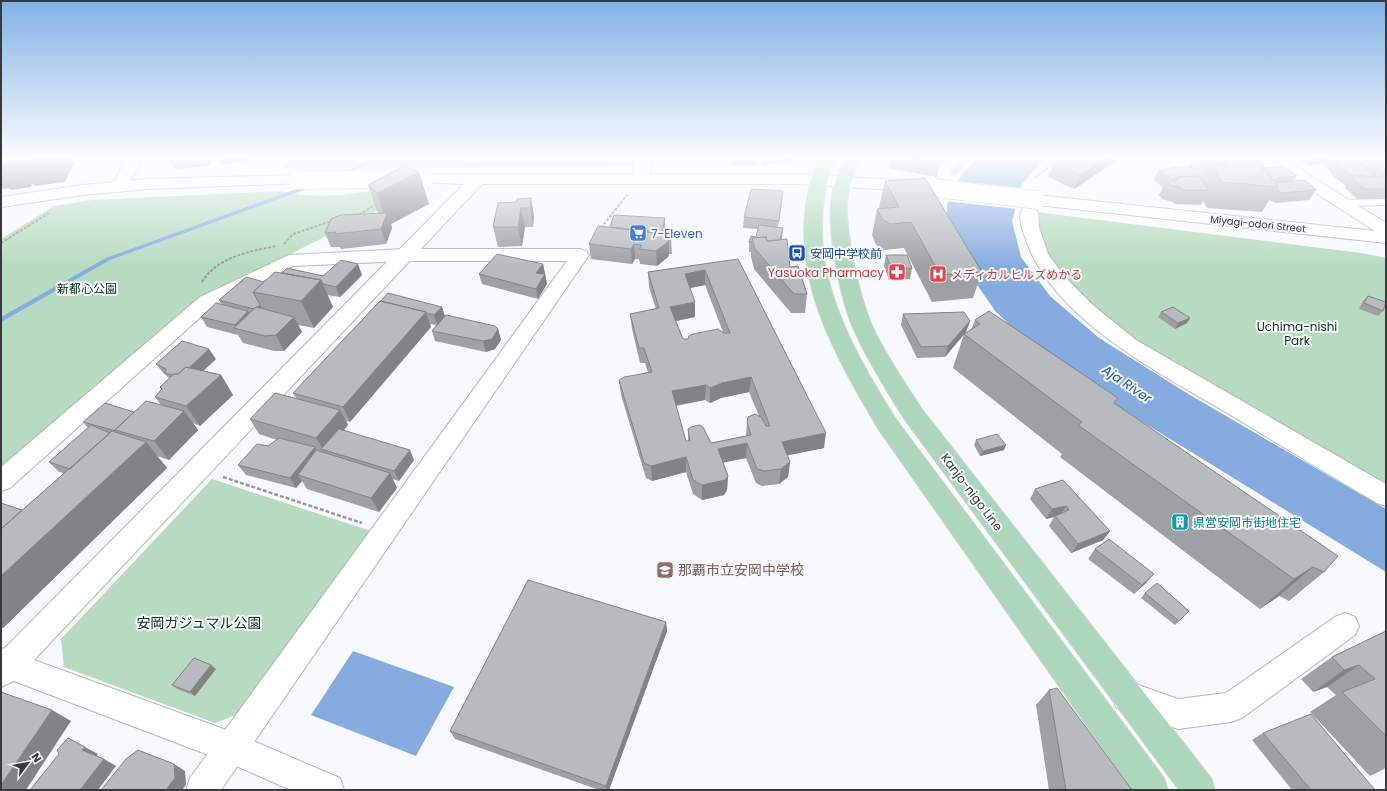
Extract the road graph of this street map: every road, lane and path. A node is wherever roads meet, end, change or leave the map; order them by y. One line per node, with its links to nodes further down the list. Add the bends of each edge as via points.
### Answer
1 (65, 194): 8 (street, Miyagi-odori Street)
2 (464, 194): 17 (street)
3 (628, 194): 18 (path)
4 (815, 194): 30 (main road, via 814,242 820,290 835,332 856,373 892,430)
5 (841, 194): 26 (main road, Kanjo-nigo Line, via 839,204 843,251 851,291 864,331 885,370 913,414)
6 (967, 194): 11 (street, Miyagi-odori Street, bridge)
7 (1327, 194): 10 (street)
8 (1, 202)
9 (1386, 202): 10 (lane)
10 (1341, 203): 15 (street)
11 (1033, 206): 16 (street, Miyagi-odori Street); 22 (street, via 1030,227 1038,254 1057,280 1087,311 1129,345)
12 (372, 207): 13 (path)
13 (357, 216)
14 (334, 220): 19 (path, via 293,234 283,245 257,249 218,265 204,277)
15 (1386, 232)
16 (1386, 238)
17 (405, 255): 18 (street); 21 (street, via 289,261 208,301); 25 (street)
18 (580, 255): 23 (street)
19 (201, 284)
20 (220, 476): 23 (path)
21 (1, 481)
22 (1386, 496)
23 (386, 530): 27 (street)
24 (1345, 626): 26 (street, via 1231,708 1178,714)
25 (4, 666): 27 (street)
26 (1127, 696): 31 (main road, Kanjo-nigo Line)
27 (232, 748): 28 (street); 29 (street)
28 (202, 790)
29 (328, 790)
30 (1152, 790)
31 (1199, 790)

